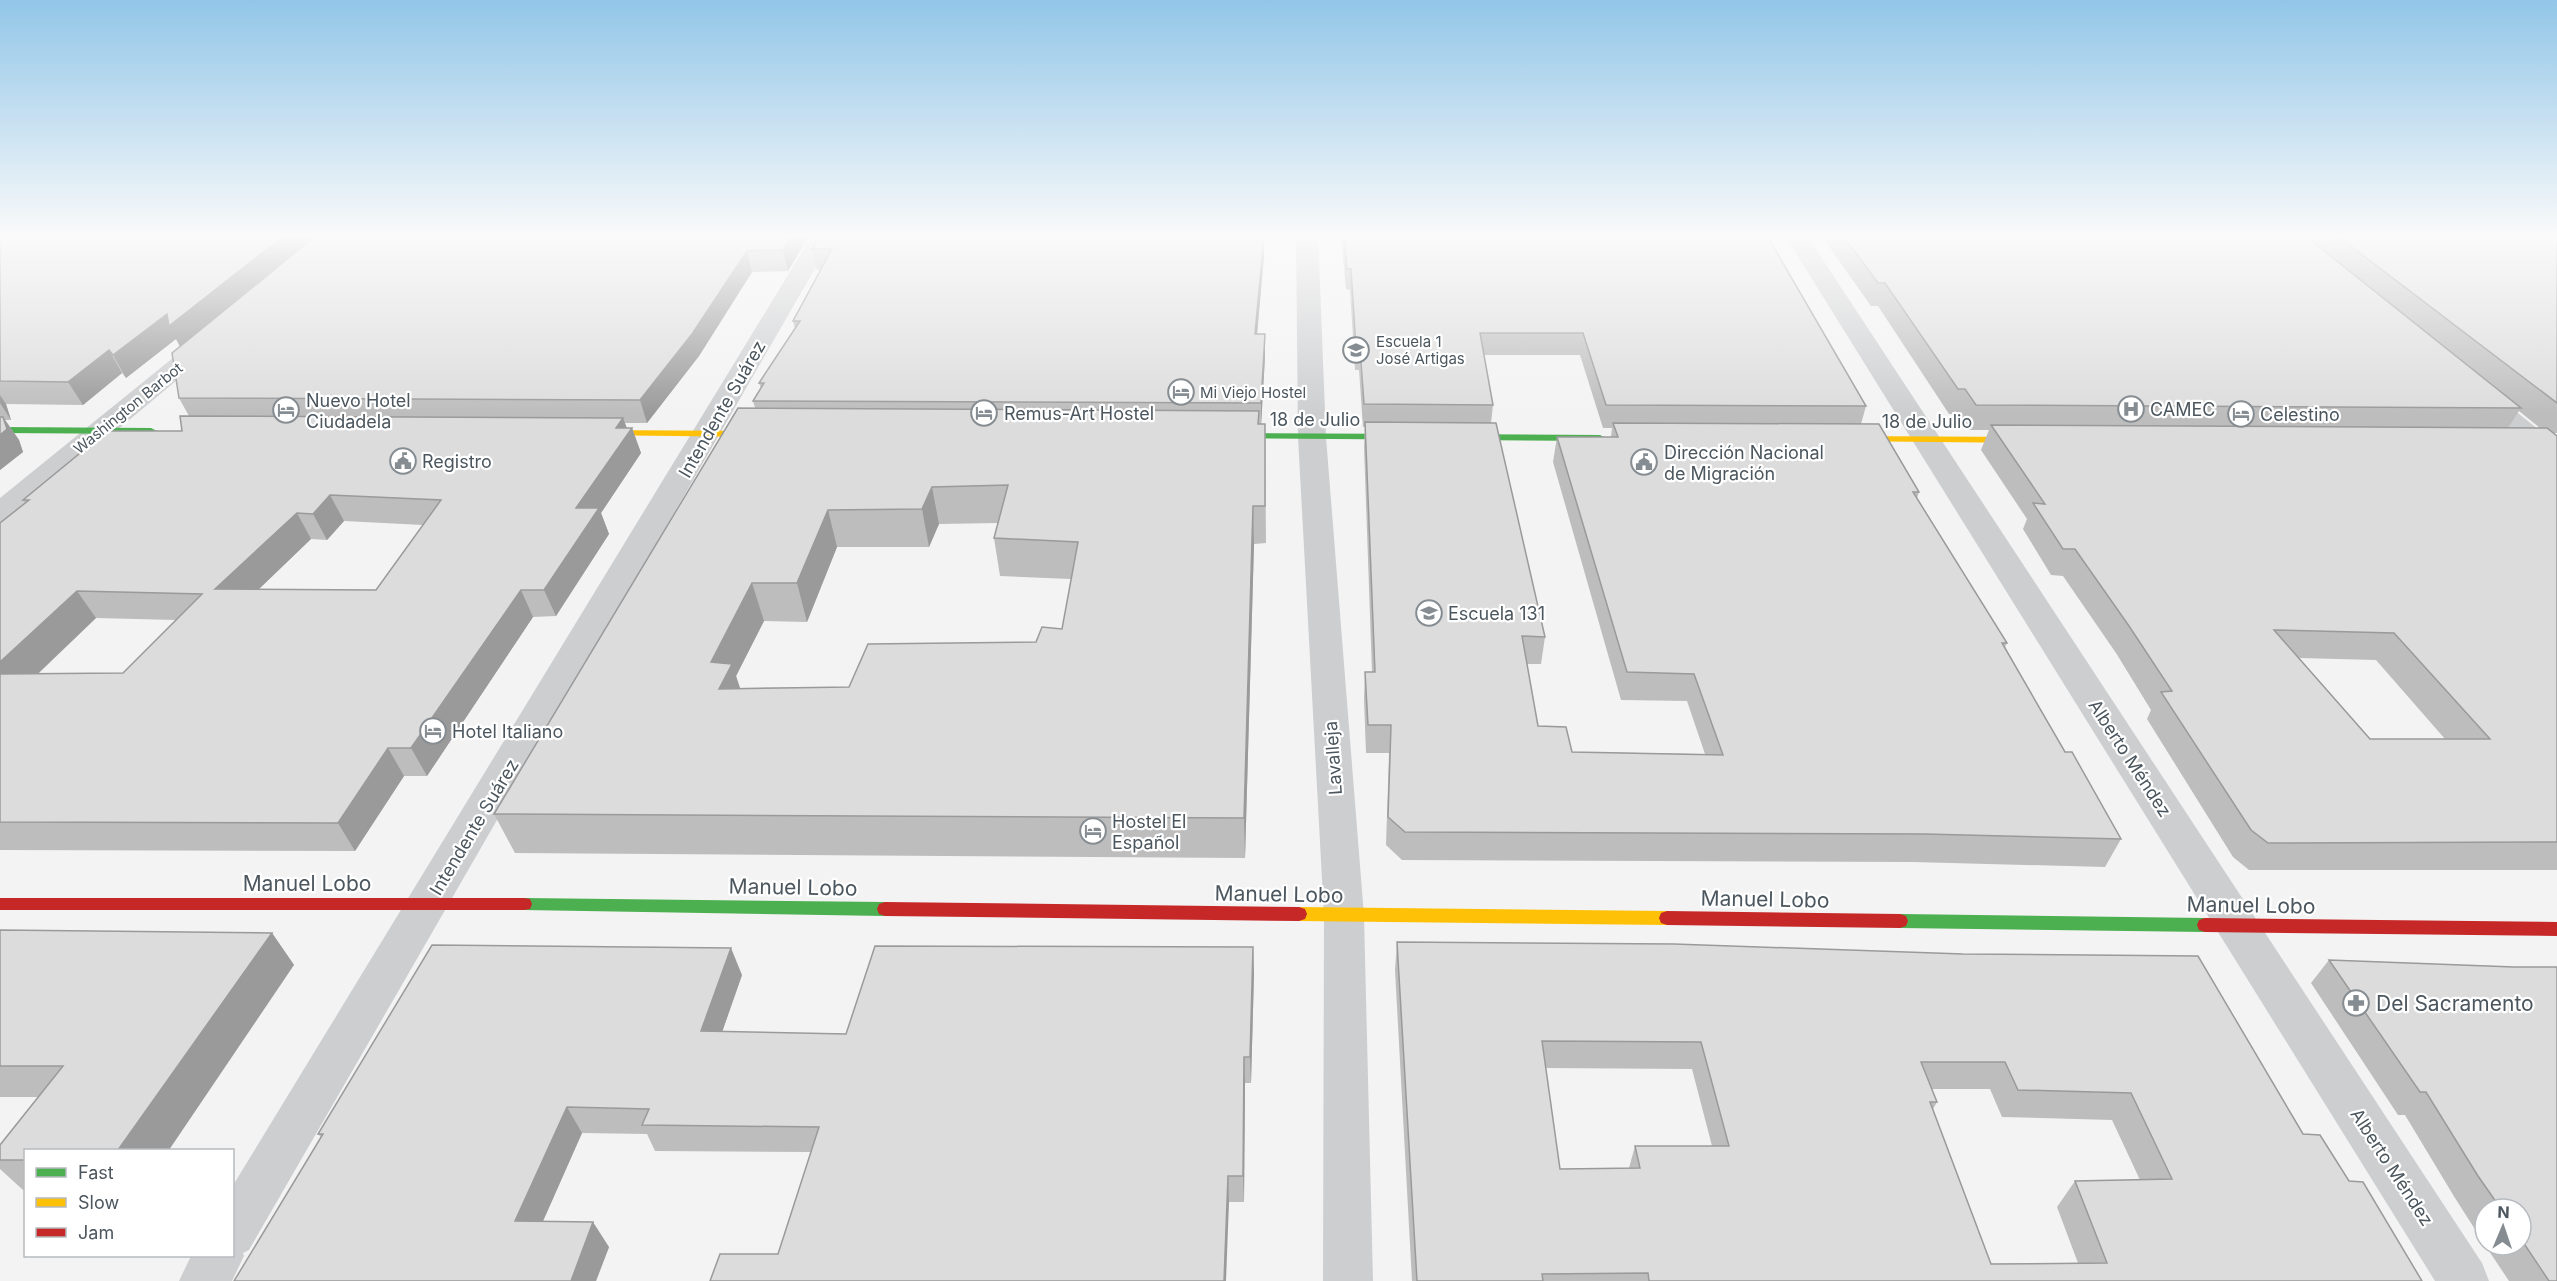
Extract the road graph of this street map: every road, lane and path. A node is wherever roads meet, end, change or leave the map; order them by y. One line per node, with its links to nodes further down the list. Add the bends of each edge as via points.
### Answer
1 (789, 294): 10 (street, Intendente Suárez)
2 (1308, 294): 13 (street, Lavalleja)
3 (1833, 294): 16 (street, Alberto Méndez)
4 (229, 325): 7 (street, Washington Barbot)
5 (2454, 376): 18 (street)
6 (0, 430): 7 (street)
7 (100, 431): 8 (street); 19 (street, Washington Barbot)
8 (160, 431)
9 (577, 433): 10 (street)
10 (708, 434): 11 (street); 20 (street, Intendente Suárez)
11 (779, 434)
12 (1205, 436): 13 (street, 18 de Julio)
13 (1312, 437): 14 (street, 18 de Julio); 22 (street, Lavalleja)
14 (1619, 438)
15 (1831, 439): 16 (street, 18 de Julio)
16 (1925, 439): 17 (street, 18 de Julio); 23 (street, Alberto Méndez)
17 (2043, 440)
18 (2541, 447)
19 (0, 513)
20 (429, 903): 21 (street, Manuel Lobo); 22 (street, Manuel Lobo); 25 (street, Intendente Suárez)
21 (0, 904)
22 (1344, 916): 23 (street, Manuel Lobo); 28 (street, Lavalleja)
23 (2238, 926): 24 (street, Manuel Lobo); 29 (street, Alberto Méndez)
24 (2557, 929)
25 (234, 1230)
26 (218, 1257): 27 (street)
27 (204, 1281)
28 (1348, 1281)
29 (2464, 1281)

